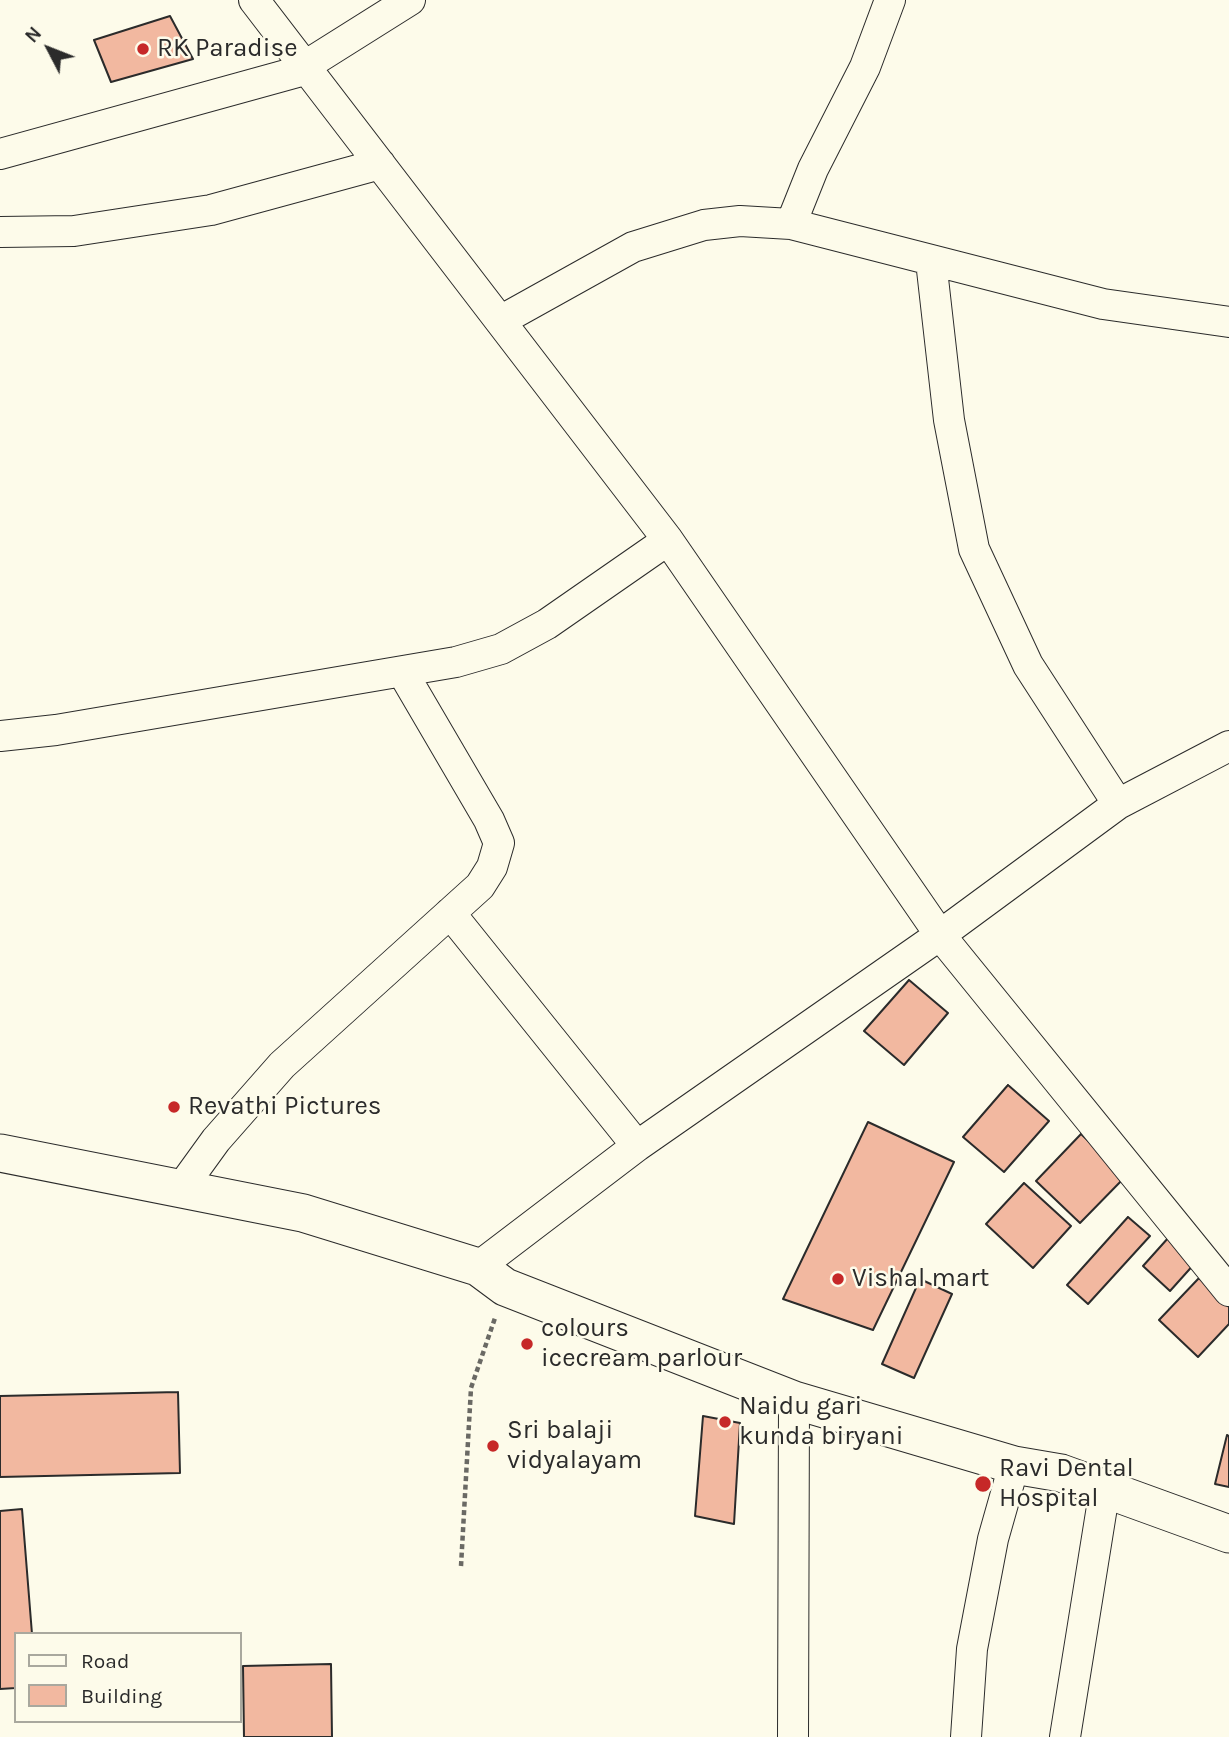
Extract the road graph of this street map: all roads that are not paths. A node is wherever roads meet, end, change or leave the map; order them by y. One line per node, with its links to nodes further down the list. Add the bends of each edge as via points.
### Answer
1 (254, 0): 4 (street)
2 (410, 0): 4 (street)
3 (890, 0): 7 (street, via 866,67 813,169)
4 (307, 67): 5 (street); 6 (street)
5 (0, 154)
6 (380, 164): 8 (street, via 211,210 74,231); 10 (street)
7 (791, 224): 9 (street); 10 (street, via 740,221 704,226 634,247)
8 (0, 232)
9 (931, 261): 11 (street, via 1103,304); 16 (street, via 949,420 974,550 1028,665)
10 (500, 321): 12 (street)
11 (1229, 322)
12 (668, 540): 13 (street, via 547,624 501,649); 18 (street)
13 (403, 673): 14 (street); 17 (street, via 499,843 486,877)
14 (0, 736)
15 (1229, 746): 16 (street)
16 (1118, 804): 18 (street)
17 (450, 913): 19 (street); 21 (street, via 282,1065 216,1140)
18 (940, 935): 19 (street); 23 (street)
19 (637, 1146): 22 (street)
20 (0, 1153): 21 (street)
21 (182, 1188): 22 (street, via 303,1213)
22 (491, 1277): 24 (street)
23 (1229, 1291)
24 (794, 1401): 25 (street); 28 (street)
25 (1014, 1465): 26 (street, via 1061,1473); 29 (street, via 993,1539 972,1649)
26 (1105, 1488): 27 (street); 30 (street)
27 (1229, 1534)
28 (793, 1737)
29 (966, 1737)
30 (1065, 1737)

